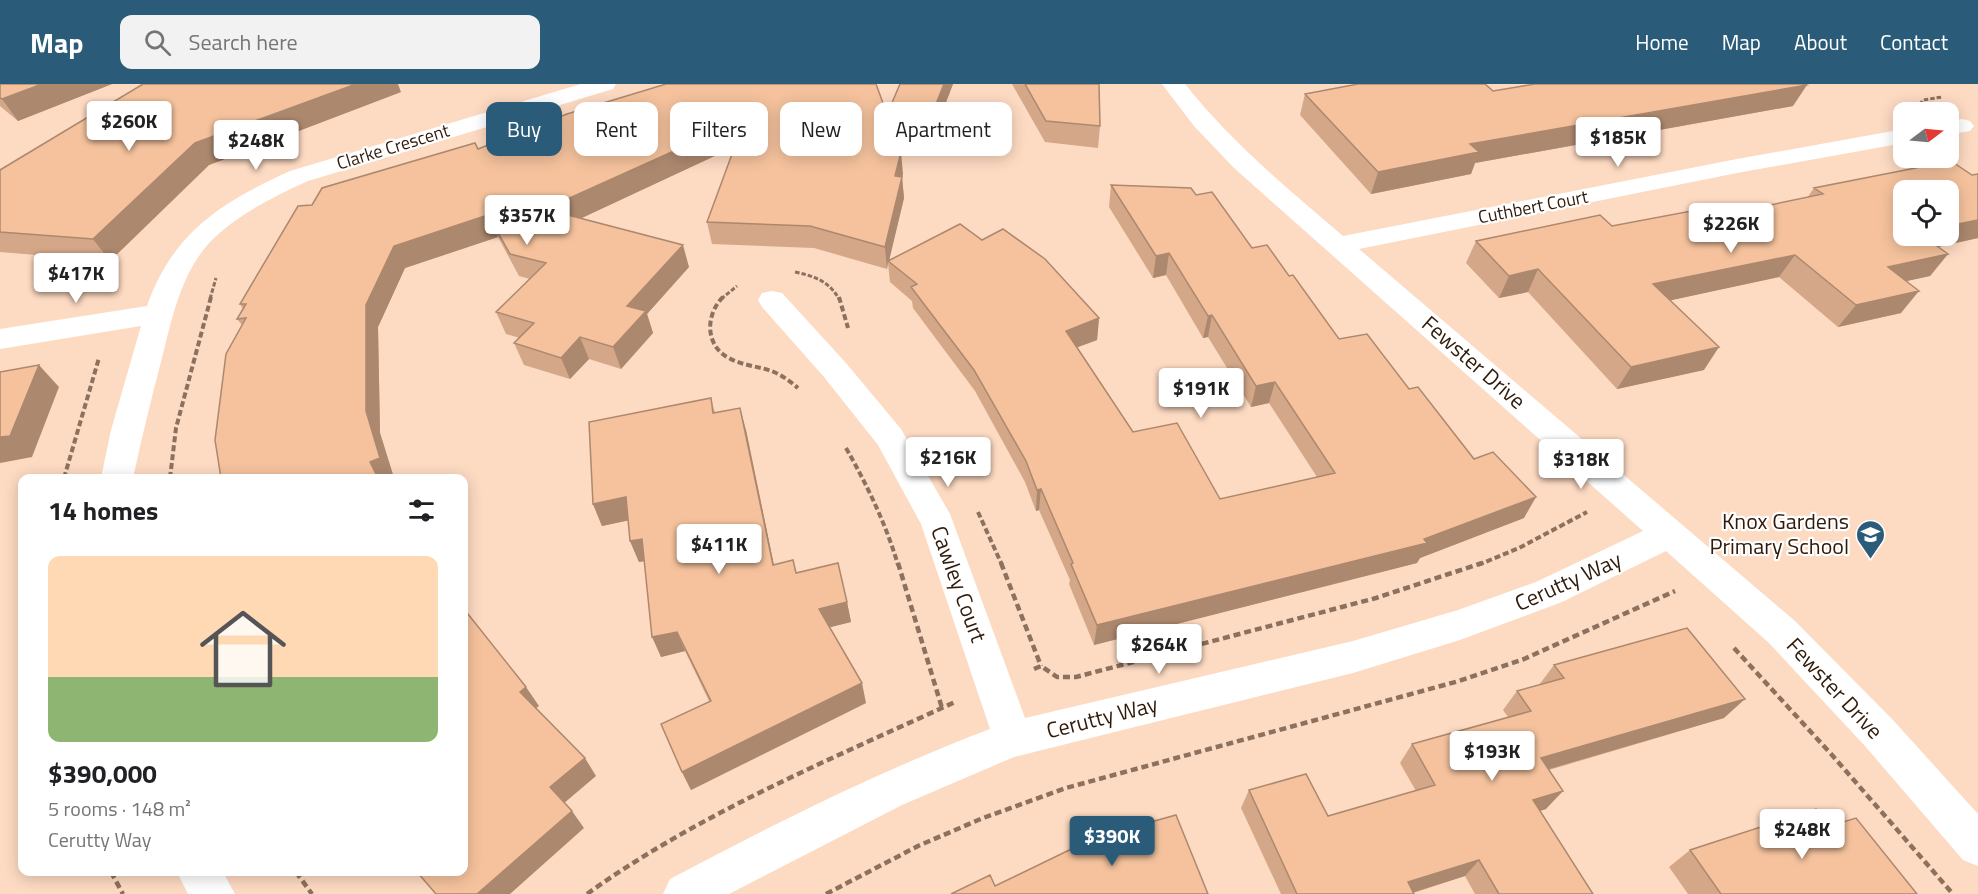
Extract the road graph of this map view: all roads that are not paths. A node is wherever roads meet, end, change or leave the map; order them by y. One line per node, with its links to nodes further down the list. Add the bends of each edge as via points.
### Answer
1 (604, 84): 6 (street, Clarke Crescent, via 329,166 268,189 222,218 190,248 178,266)
2 (1173, 84): 4 (street, Fewster Drive, via 1202,121 1244,163)
3 (1893, 138): 4 (street, Cuthbert Court)
4 (1340, 245): 9 (street, Fewster Drive)
5 (772, 300): 10 (street, Cawley Court, via 890,437 938,522)
6 (159, 314): 7 (street); 8 (street, Clarke Crescent, via 124,436)
7 (0, 339)
8 (118, 474)
9 (1670, 534): 10 (street, Cerutty Way, via 1549,592 1460,625 1353,657); 11 (street, Fewster Drive, via 1782,632)
10 (1013, 739): 14 (street, Cerutty Way, via 827,819)
11 (1978, 845)
12 (201, 876): 13 (street)
13 (213, 894)
14 (685, 894)

